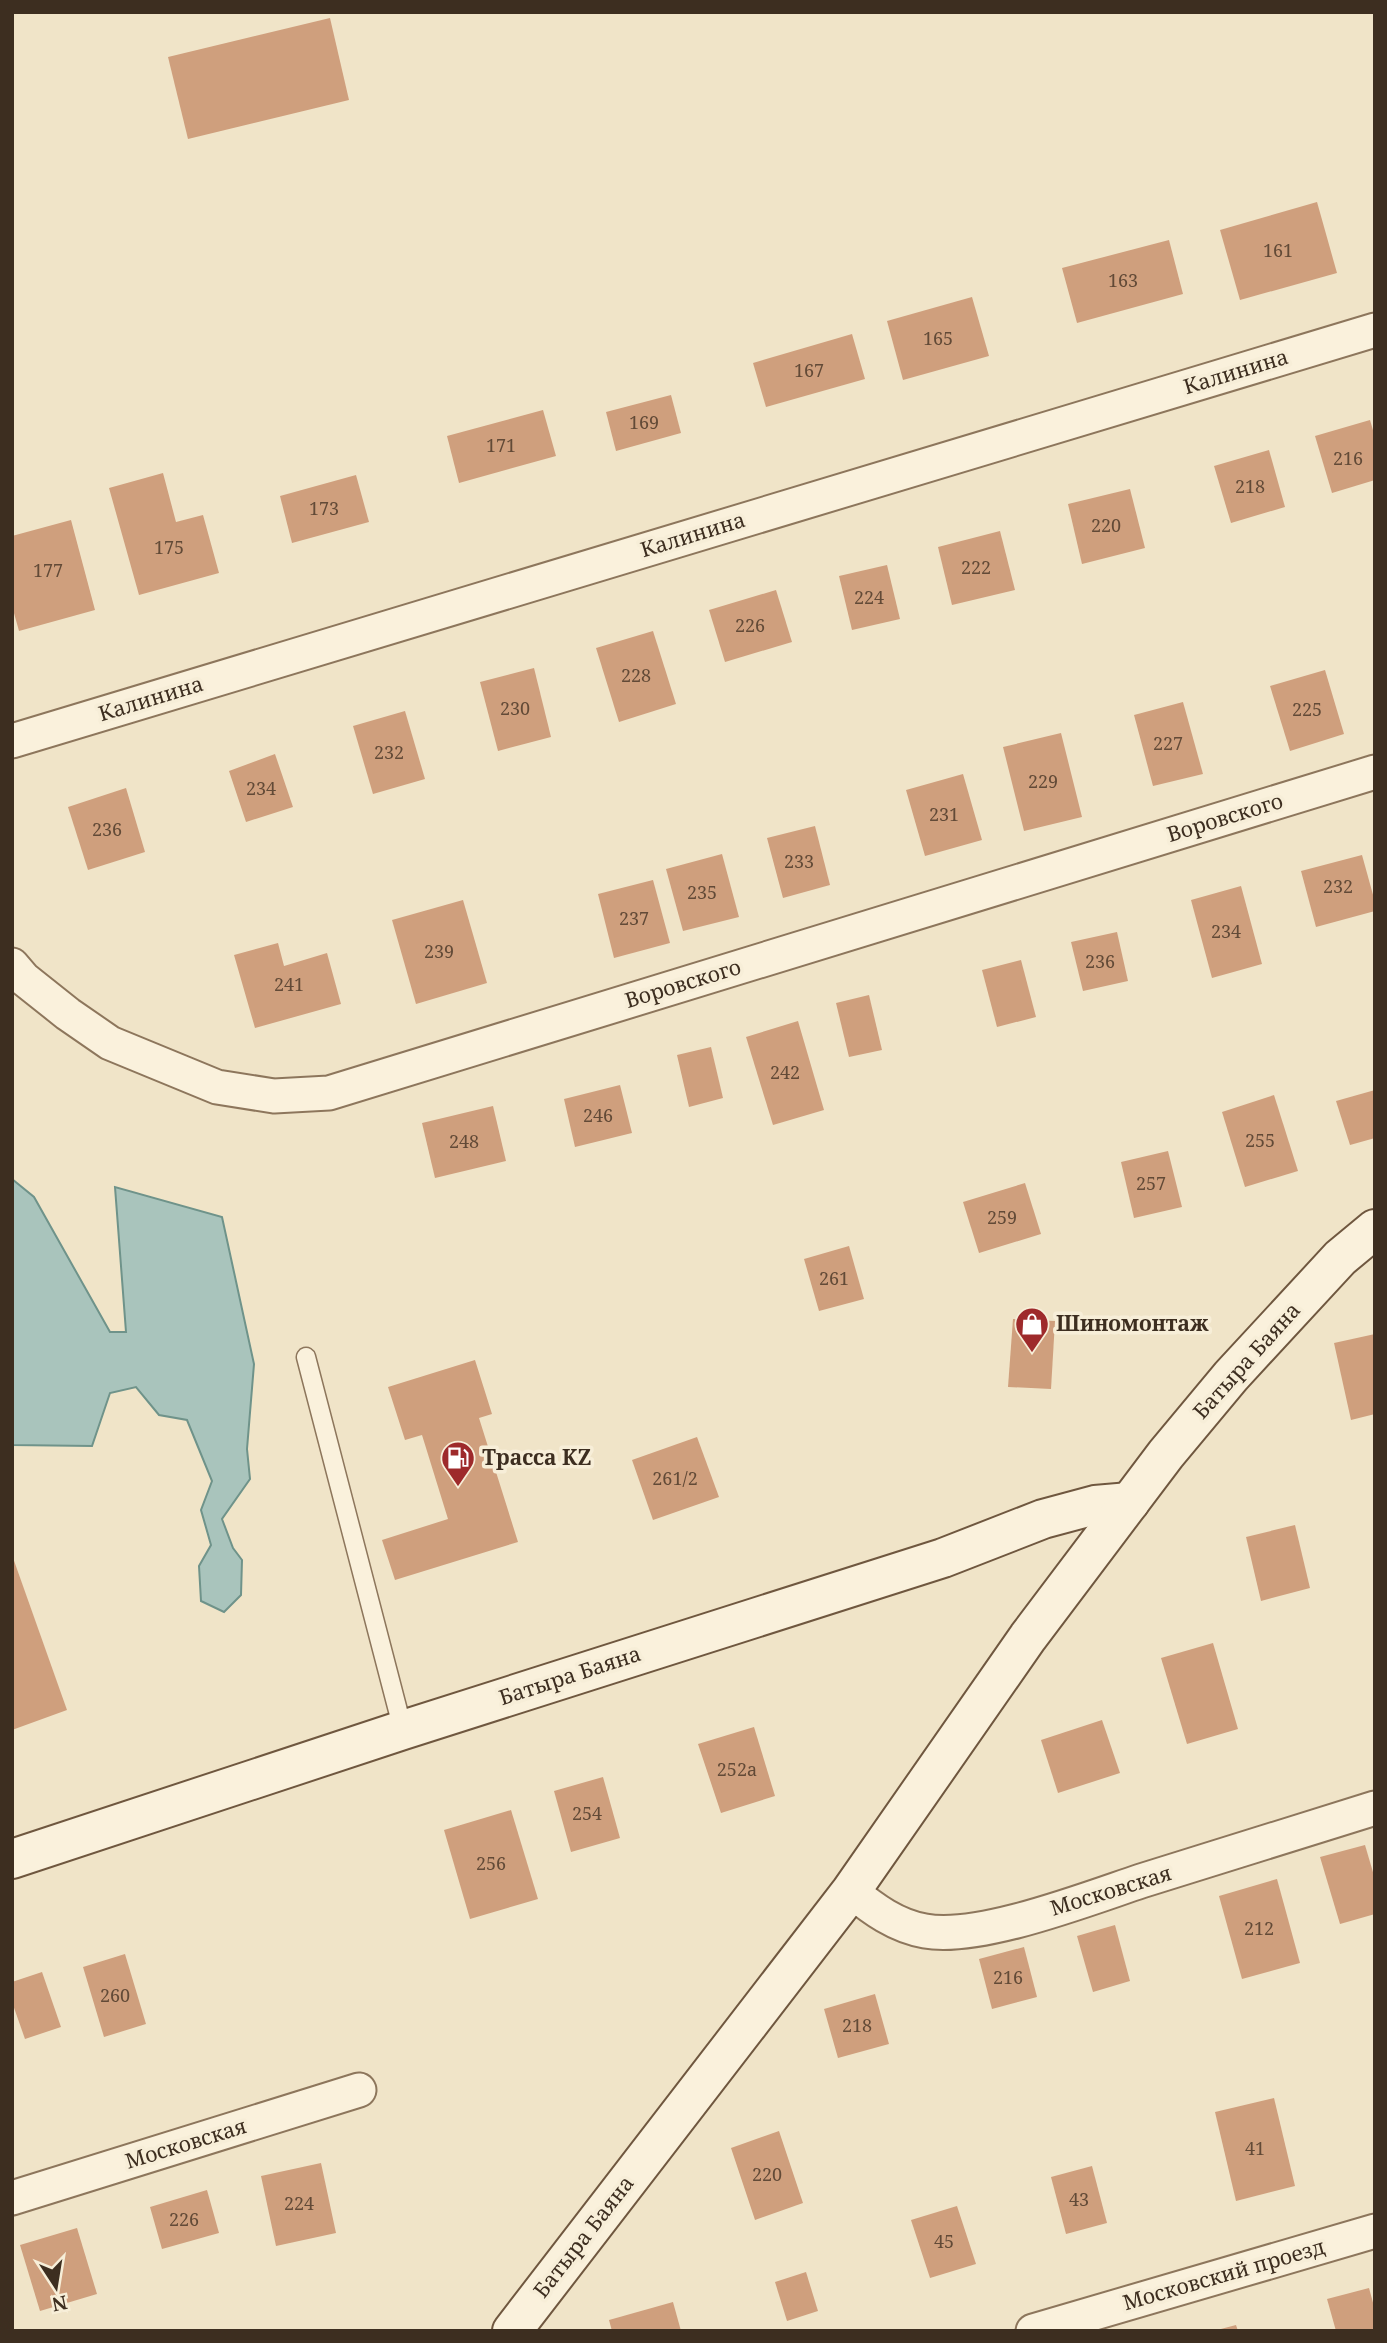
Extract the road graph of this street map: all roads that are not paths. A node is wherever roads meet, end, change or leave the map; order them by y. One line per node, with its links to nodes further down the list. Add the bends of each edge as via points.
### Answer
1 (1375, 330): 2 (street, Калинина)
2 (12, 741)
3 (1375, 772): 4 (street, Воровского, via 329,1093 274,1096 217,1087 110,1043 59,1007)
4 (12, 965)
5 (1375, 1229): 7 (street, Батыра Баяна, via 1340,1258 1231,1376)
6 (306, 1357): 8 (lane)
7 (1130, 1502): 8 (street, Батыра Баяна, via 1095,1505 1043,1519 943,1558); 11 (street, Батыра Баяна, via 1028,1637)
8 (404, 1730): 10 (street, Батыра Баяна)
9 (1375, 1808): 11 (street, Московская, via 1081,1901 961,1933 924,1931 881,1915)
10 (12, 1859)
11 (851, 1892): 15 (street, Батыра Баяна)
12 (359, 2090): 13 (street, Московская)
13 (12, 2198)
14 (1375, 2231): 16 (street, Московский проезд)
15 (512, 2331)
16 (1033, 2331)

